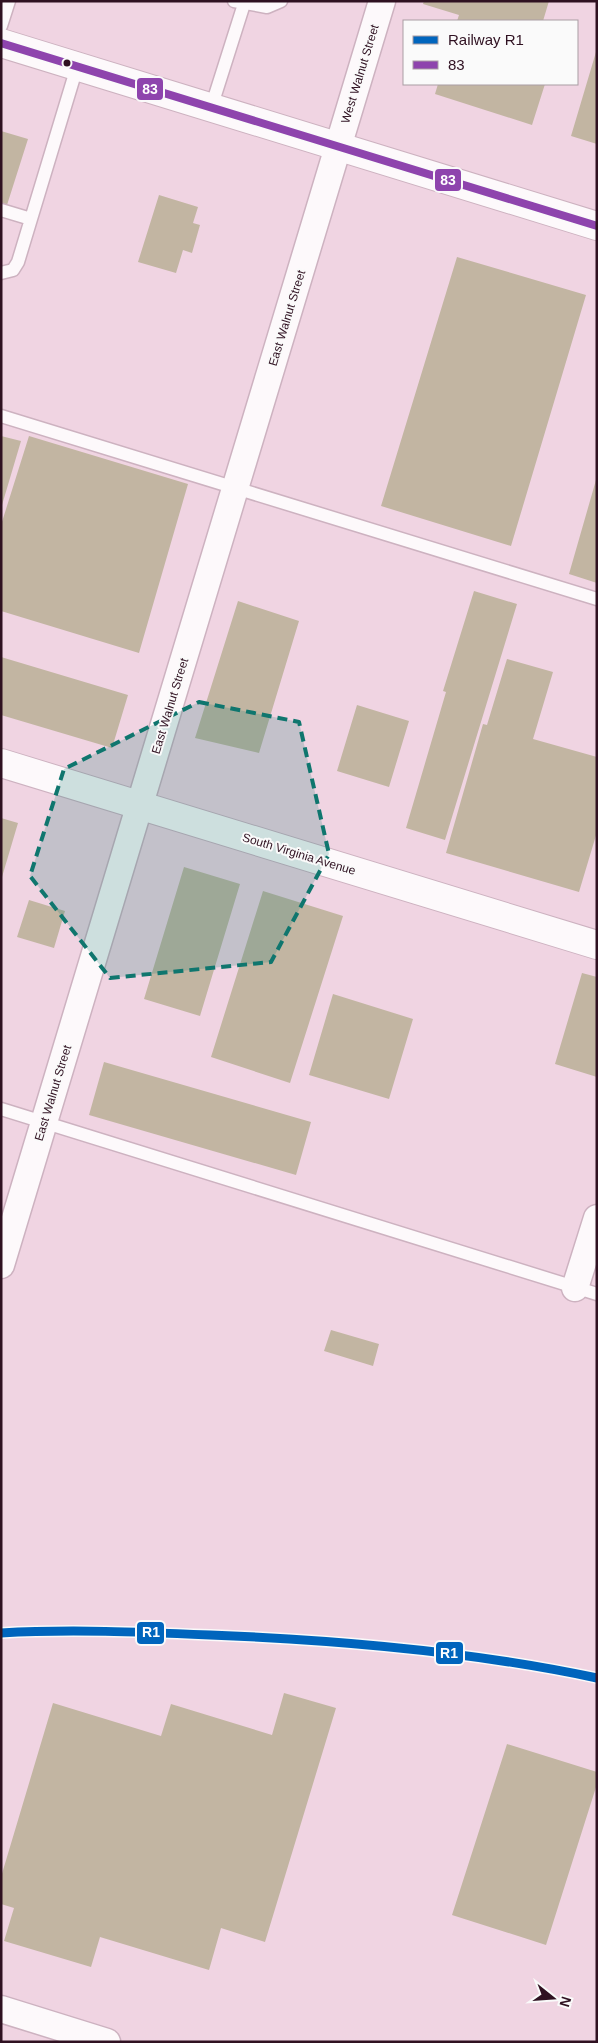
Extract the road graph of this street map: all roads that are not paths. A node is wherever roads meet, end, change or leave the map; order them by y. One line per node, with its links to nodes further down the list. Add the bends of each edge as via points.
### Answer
1 (9, 1): 5 (lane)
2 (281, 1): 4 (lane, via 267,7)
3 (382, 1): 9 (street, West Walnut Street)
4 (239, 3): 8 (lane)
5 (1, 26)
6 (1, 43): 7 (main road)
7 (77, 67): 8 (main road); 11 (lane)
8 (211, 108): 9 (main road)
9 (338, 146): 12 (main road); 15 (street, East Walnut Street)
10 (1, 210): 11 (lane)
11 (31, 219): 13 (lane, via 18,262 13,270)
12 (597, 226)
13 (1, 274)
14 (1, 416): 15 (lane)
15 (236, 488): 16 (lane); 18 (street, East Walnut Street)
16 (597, 599)
17 (1, 763): 18 (main road, South Virginia Avenue)
18 (140, 805): 19 (main road, South Virginia Avenue); 21 (street, East Walnut Street)
19 (597, 945)
20 (1, 1109): 21 (lane)
21 (44, 1122): 23 (street, East Walnut Street); 24 (lane)
22 (597, 1218): 24 (street)
23 (1, 1265)
24 (586, 1291)
25 (1, 2009): 26 (street)
26 (107, 2042)

